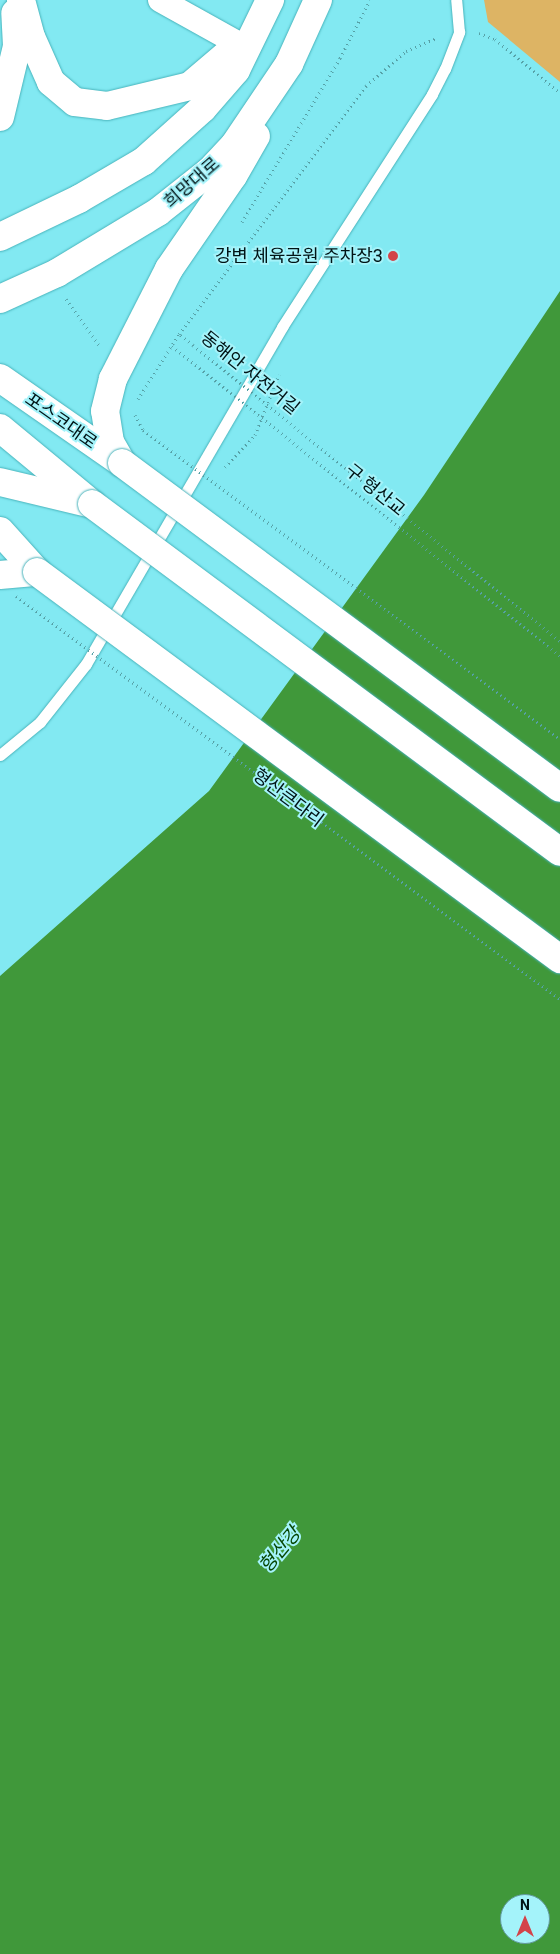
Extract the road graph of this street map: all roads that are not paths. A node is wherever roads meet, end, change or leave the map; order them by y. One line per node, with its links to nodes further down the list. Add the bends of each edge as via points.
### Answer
1 (14, 0): 9 (main road, via 17,46)
2 (21, 0): 7 (main road, via 31,37 51,82 75,102 107,106 190,86)
3 (160, 0): 7 (street)
4 (318, 0): 8 (main road, 희망대로)
5 (456, 0): 21 (lane, via 458,32 432,94 282,327 86,664 40,722)
6 (267, 6): 7 (main road); 10 (main road, via 236,70 203,108 144,160 79,199)
7 (239, 44)
8 (289, 64): 11 (main road, 희망대로, via 235,144 187,192 57,273); 14 (main road, via 261,127 233,176 169,269 113,379 105,411 110,442)
9 (0, 116)
10 (0, 237)
11 (0, 299)
12 (0, 378): 14 (main road, 포스코대로)
13 (0, 428): 16 (main road)
14 (122, 463): 22 (main road, bridge)
15 (0, 482): 16 (main road)
16 (92, 504): 23 (main road, bridge)
17 (0, 531): 19 (main road)
18 (0, 560): 19 (main road)
19 (37, 572): 20 (main road); 24 (main road, 형산큰다리, bridge)
20 (0, 575)
21 (0, 755)
22 (560, 788)
23 (560, 852)
24 (560, 959)

